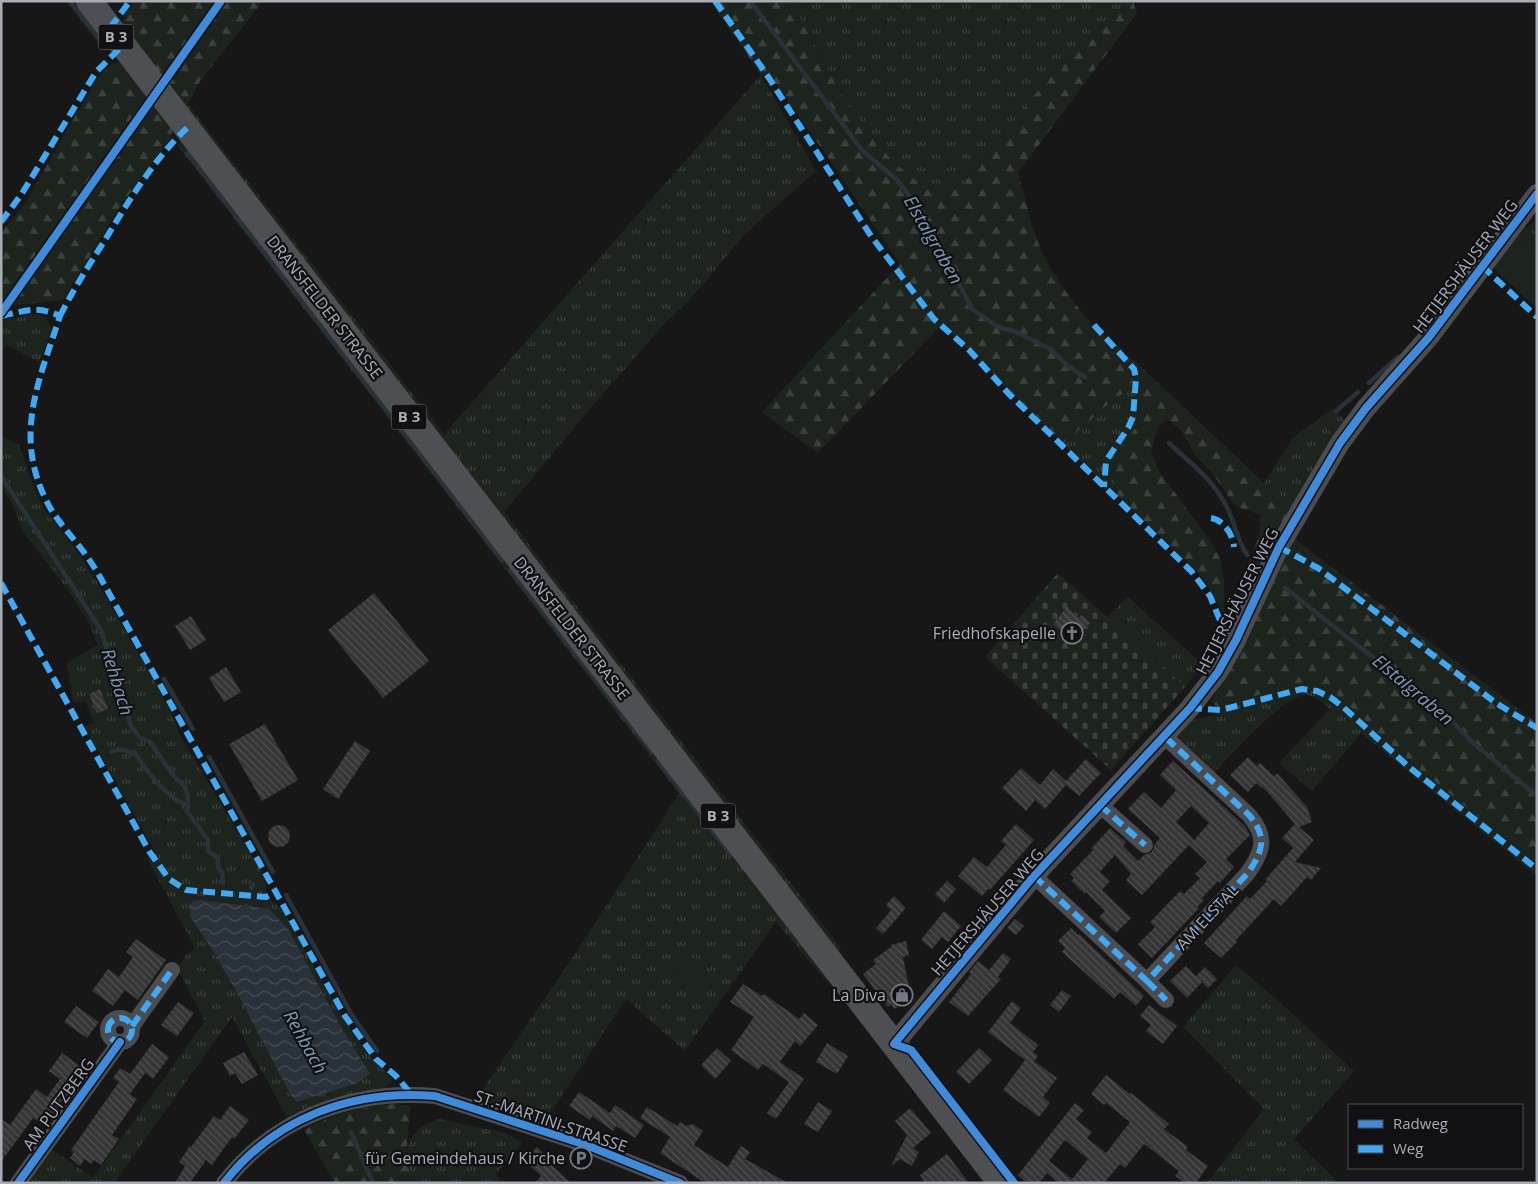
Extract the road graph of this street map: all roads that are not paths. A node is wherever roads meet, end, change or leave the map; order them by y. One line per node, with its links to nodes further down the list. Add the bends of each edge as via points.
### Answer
1 (88, 1): 10 (main road, DRANSFELDER STRASSE / B 3)
2 (1537, 194): 3 (street, HETJERSHÄUSER WEG, via 1429,337 1366,408 1340,443 1280,547 1218,672)
3 (1164, 736): 4 (street, HETJERSHÄUSER WEG); 8 (street, AM ELSTAL, via 1249,815 1256,823 1262,840 1257,860 1247,874)
4 (1100, 805): 5 (street); 6 (street, HETJERSHÄUSER WEG)
5 (1145, 845)
6 (1034, 876): 8 (street); 10 (street, HETJERSHÄUSER WEG)
7 (172, 970): 11 (street, AM PUTZBERG, via 132,1026 120,1018 110,1023 109,1033 120,1042)
8 (1147, 980): 9 (street)
9 (1166, 1000)
10 (894, 1044): 14 (main road, DRANSFELDER STRASSE / B 3)
11 (18, 1183)
12 (224, 1183): 13 (street, ST.-MARTINI-STRASSE, via 253,1151 296,1122 351,1102 411,1094 435,1096 576,1142)
13 (680, 1183)
14 (1001, 1183)

